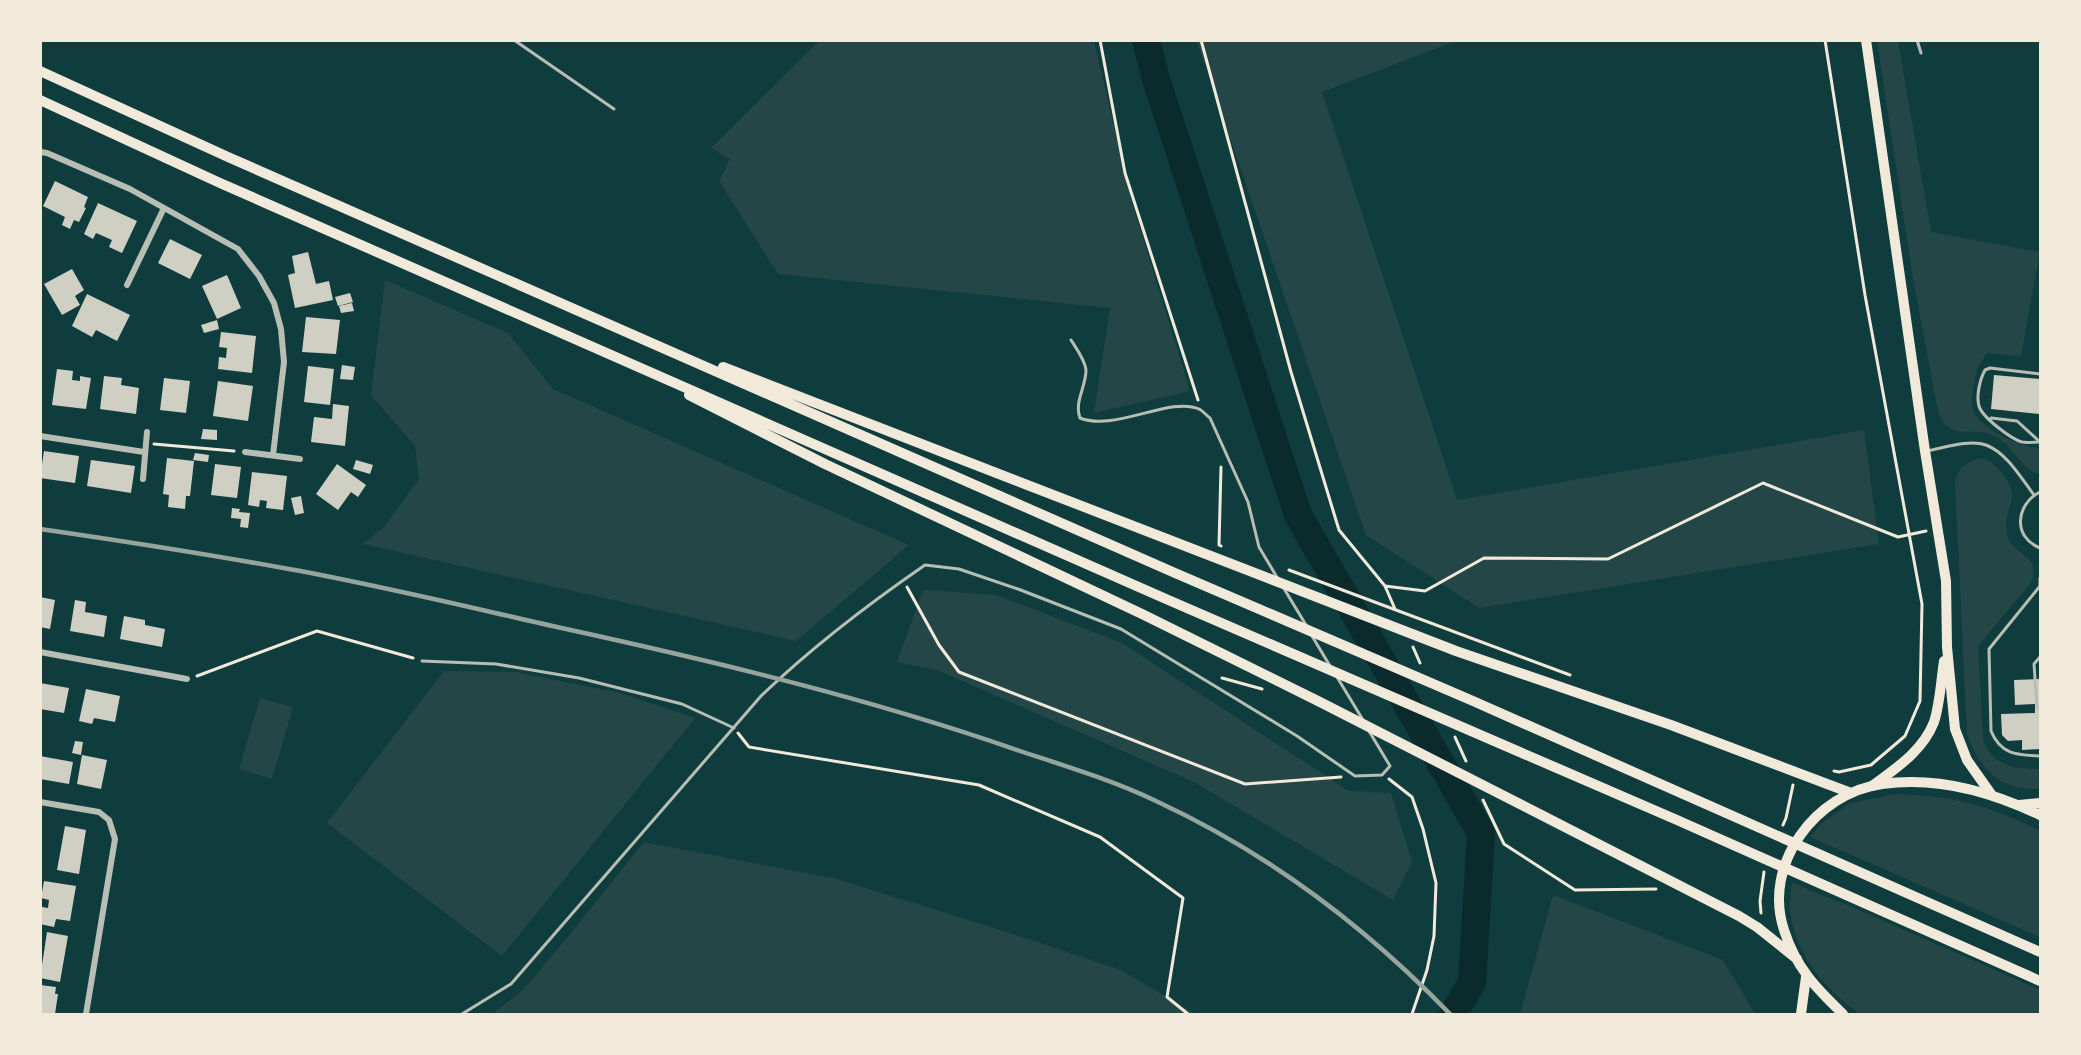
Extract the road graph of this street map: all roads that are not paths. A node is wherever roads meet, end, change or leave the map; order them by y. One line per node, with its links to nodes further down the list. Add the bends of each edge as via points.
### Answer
1 (514, 40): 7 (lane)
2 (1866, 40): 19 (main road)
3 (1917, 40): 4 (lane)
4 (1921, 53)
5 (40, 71): 11 (main road)
6 (40, 100): 12 (main road)
7 (614, 109)
8 (40, 152): 9 (street, via 130,189)
9 (164, 208): 10 (street); 22 (street, via 238,249 274,303 282,329 284,362)
10 (127, 285)
11 (580, 311): 39 (main road, via 1456,651 1671,725); 45 (main road)
12 (570, 335): 46 (main road, via 825,464 1318,701 1739,916); 48 (main road)
13 (1071, 340): 36 (lane, via 1086,370 1077,411 1080,418 1107,421 1182,406 1199,409 1210,418 1248,502 1259,547 1390,766 1382,774 1354,776 1297,736 1120,630 958,569 925,565 790,669)
14 (2040, 374): 15 (lane, via 1985,370 1978,398 1979,407)
15 (1989, 418): 18 (lane, via 2022,442); 18 (lane, via 2017,421)
16 (147, 432): 20 (street)
17 (40, 436): 20 (street)
18 (2040, 442)
19 (1925, 451): 26 (lane, via 1985,444 2005,458); 30 (main road, via 1946,581)
20 (144, 452): 24 (street)
21 (245, 452): 22 (street)
22 (273, 456): 23 (street)
23 (300, 459)
24 (143, 479)
25 (2040, 492): 26 (lane)
26 (2034, 495): 27 (lane, via 2020,517 2024,534)
27 (2038, 547): 28 (lane)
28 (2040, 553)
29 (2040, 579): 37 (lane, via 2040,586 1989,649 1991,731 1996,742 2019,755)
30 (1947, 647): 38 (main road, via 1934,722 1910,757); 40 (main road, via 1955,729 1967,760)
31 (40, 652): 34 (street)
32 (2040, 657): 35 (lane, via 2034,664)
33 (422, 661): 36 (lane, via 496,664 579,678 682,704)
34 (187, 679)
35 (2040, 708)
36 (734, 728): 50 (lane, via 511,984)
37 (2040, 756)
38 (1872, 786): 39 (main road); 40 (main road, via 1932,783)
39 (1851, 793): 46 (main road, via 1819,814 1791,850 1779,901 1783,929)
40 (1991, 794): 43 (main road)
41 (40, 802): 49 (street, via 99,812 109,820 115,839)
42 (2040, 803): 43 (main road)
43 (2019, 805): 44 (main road)
44 (2040, 815)
45 (2040, 952)
46 (1797, 960): 47 (main road)
47 (1806, 977): 51 (main road); 52 (main road)
48 (2040, 981)
49 (86, 1014)
50 (462, 1014)
51 (1801, 1014)
52 (1844, 1014)

